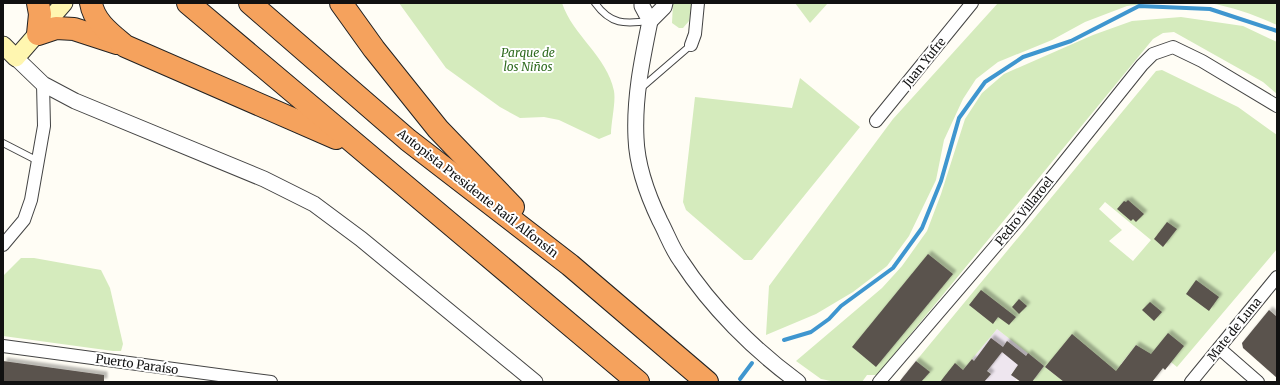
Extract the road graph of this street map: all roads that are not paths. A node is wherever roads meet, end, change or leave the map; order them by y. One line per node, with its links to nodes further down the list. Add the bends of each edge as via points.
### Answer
1 (38, 3): 13 (highway)
2 (64, 3): 13 (main road)
3 (91, 3): 16 (highway, via 98,20)
4 (188, 3): 23 (highway)
5 (250, 3): 26 (highway, Autopista Presidente Raúl Alfonsín, via 408,140)
6 (341, 3): 26 (highway, via 438,129)
7 (595, 3): 12 (lane, via 613,21)
8 (642, 3): 12 (street)
9 (665, 3): 12 (street)
10 (698, 3): 15 (street, via 695,34)
11 (972, 3): 21 (street, Juan Yufre)
12 (650, 21): 19 (street)
13 (38, 34): 16 (highway, via 56,28 74,29); 17 (main road)
14 (3, 45): 17 (main road)
15 (691, 45): 19 (lane)
16 (125, 46): 23 (highway)
17 (16, 58): 18 (street)
18 (43, 84): 24 (street, via 44,126); 32 (street, via 75,101 264,179 314,204 361,238)
19 (636, 93): 34 (street, via 636,139 640,174 680,260 714,305 781,370)
20 (1277, 106): 35 (street, Pedro Villaroel, via 1202,61 1173,47 1153,54 1017,221)
21 (876, 121)
22 (3, 143): 24 (lane)
23 (358, 148): 33 (highway)
24 (38, 161): 25 (street, via 32,200 24,220)
25 (3, 245)
26 (570, 265): 30 (highway, Autopista Presidente Raúl Alfonsín)
27 (1277, 277): 29 (street, Mate de Luna)
28 (3, 346): 31 (street, Puerto Paraíso)
29 (1219, 348): 36 (street, Mate de Luna); 37 (street)
30 (706, 381)
31 (271, 382)
32 (535, 382)
33 (638, 382)
34 (798, 382)
35 (879, 382)
36 (1191, 382)
37 (1258, 382)

